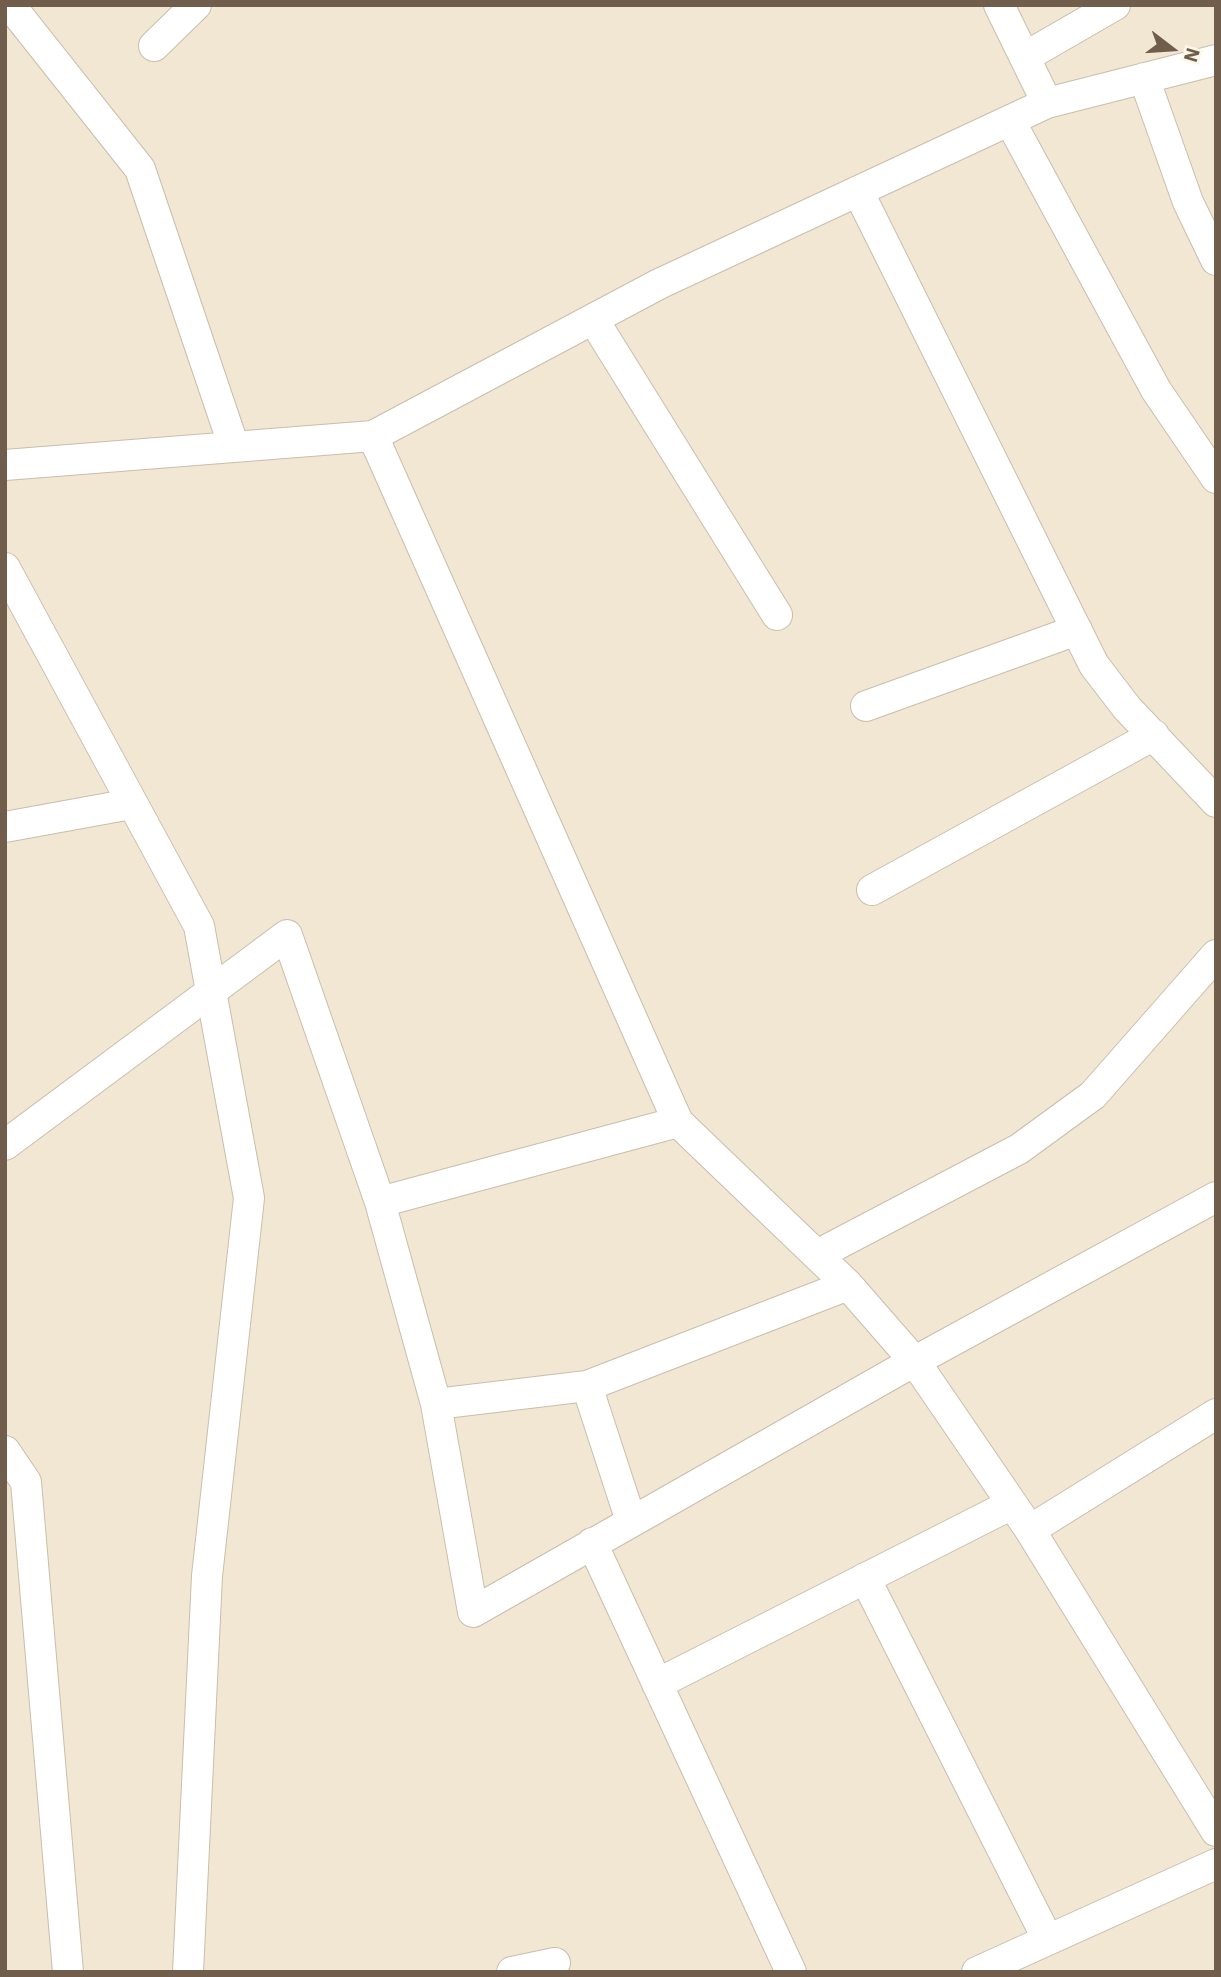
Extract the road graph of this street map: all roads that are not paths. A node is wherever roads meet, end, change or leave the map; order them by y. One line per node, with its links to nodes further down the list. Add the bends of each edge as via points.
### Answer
1 (10, 5): 15 (street, via 140,169)
2 (196, 5): 5 (street)
3 (999, 5): 6 (street)
4 (1115, 5): 6 (street)
5 (154, 46)
6 (1025, 57): 9 (street)
7 (1216, 61): 8 (street)
8 (1144, 78): 9 (street); 12 (street, via 1188,202)
9 (1047, 103): 10 (street)
10 (1010, 121): 11 (street); 17 (street, via 1156,390)
11 (858, 191): 13 (street); 20 (street)
12 (1216, 260)
13 (593, 318): 14 (street); 19 (street)
14 (373, 436): 15 (street); 29 (street)
15 (234, 447): 16 (street)
16 (5, 465)
17 (1216, 478)
18 (5, 568): 24 (street)
19 (778, 615)
20 (1077, 629): 21 (street); 22 (street, via 1094,665)
21 (866, 706)
22 (1154, 735): 23 (street); 26 (street)
23 (1216, 802)
24 (131, 804): 25 (street); 28 (street, via 199,926)
25 (5, 827)
26 (872, 890)
27 (1216, 955): 33 (street, via 1093,1095 1018,1149)
28 (211, 990): 30 (street); 32 (street, via 287,935); 51 (street, via 249,1198 207,1576)
29 (678, 1122): 32 (street); 33 (street)
30 (5, 1145)
31 (1216, 1198): 35 (street)
32 (380, 1202): 37 (street)
33 (817, 1255): 34 (street)
34 (848, 1285): 35 (street); 36 (street)
35 (916, 1363): 40 (street); 41 (street)
36 (587, 1386): 37 (street); 41 (street)
37 (436, 1404): 43 (street, via 473,1612)
38 (1216, 1414): 42 (street)
39 (5, 1451): 50 (street, via 26,1482)
40 (1012, 1504): 42 (street); 44 (street)
41 (631, 1521): 43 (street)
42 (1030, 1530): 46 (street)
43 (592, 1543): 45 (street)
44 (865, 1578): 45 (street); 48 (street)
45 (657, 1684): 53 (street)
46 (1216, 1831)
47 (1216, 1864): 48 (street)
48 (1048, 1940): 54 (street)
49 (555, 1963): 52 (street)
50 (68, 1972)
51 (188, 1972)
52 (512, 1972)
53 (791, 1972)
54 (976, 1972)

